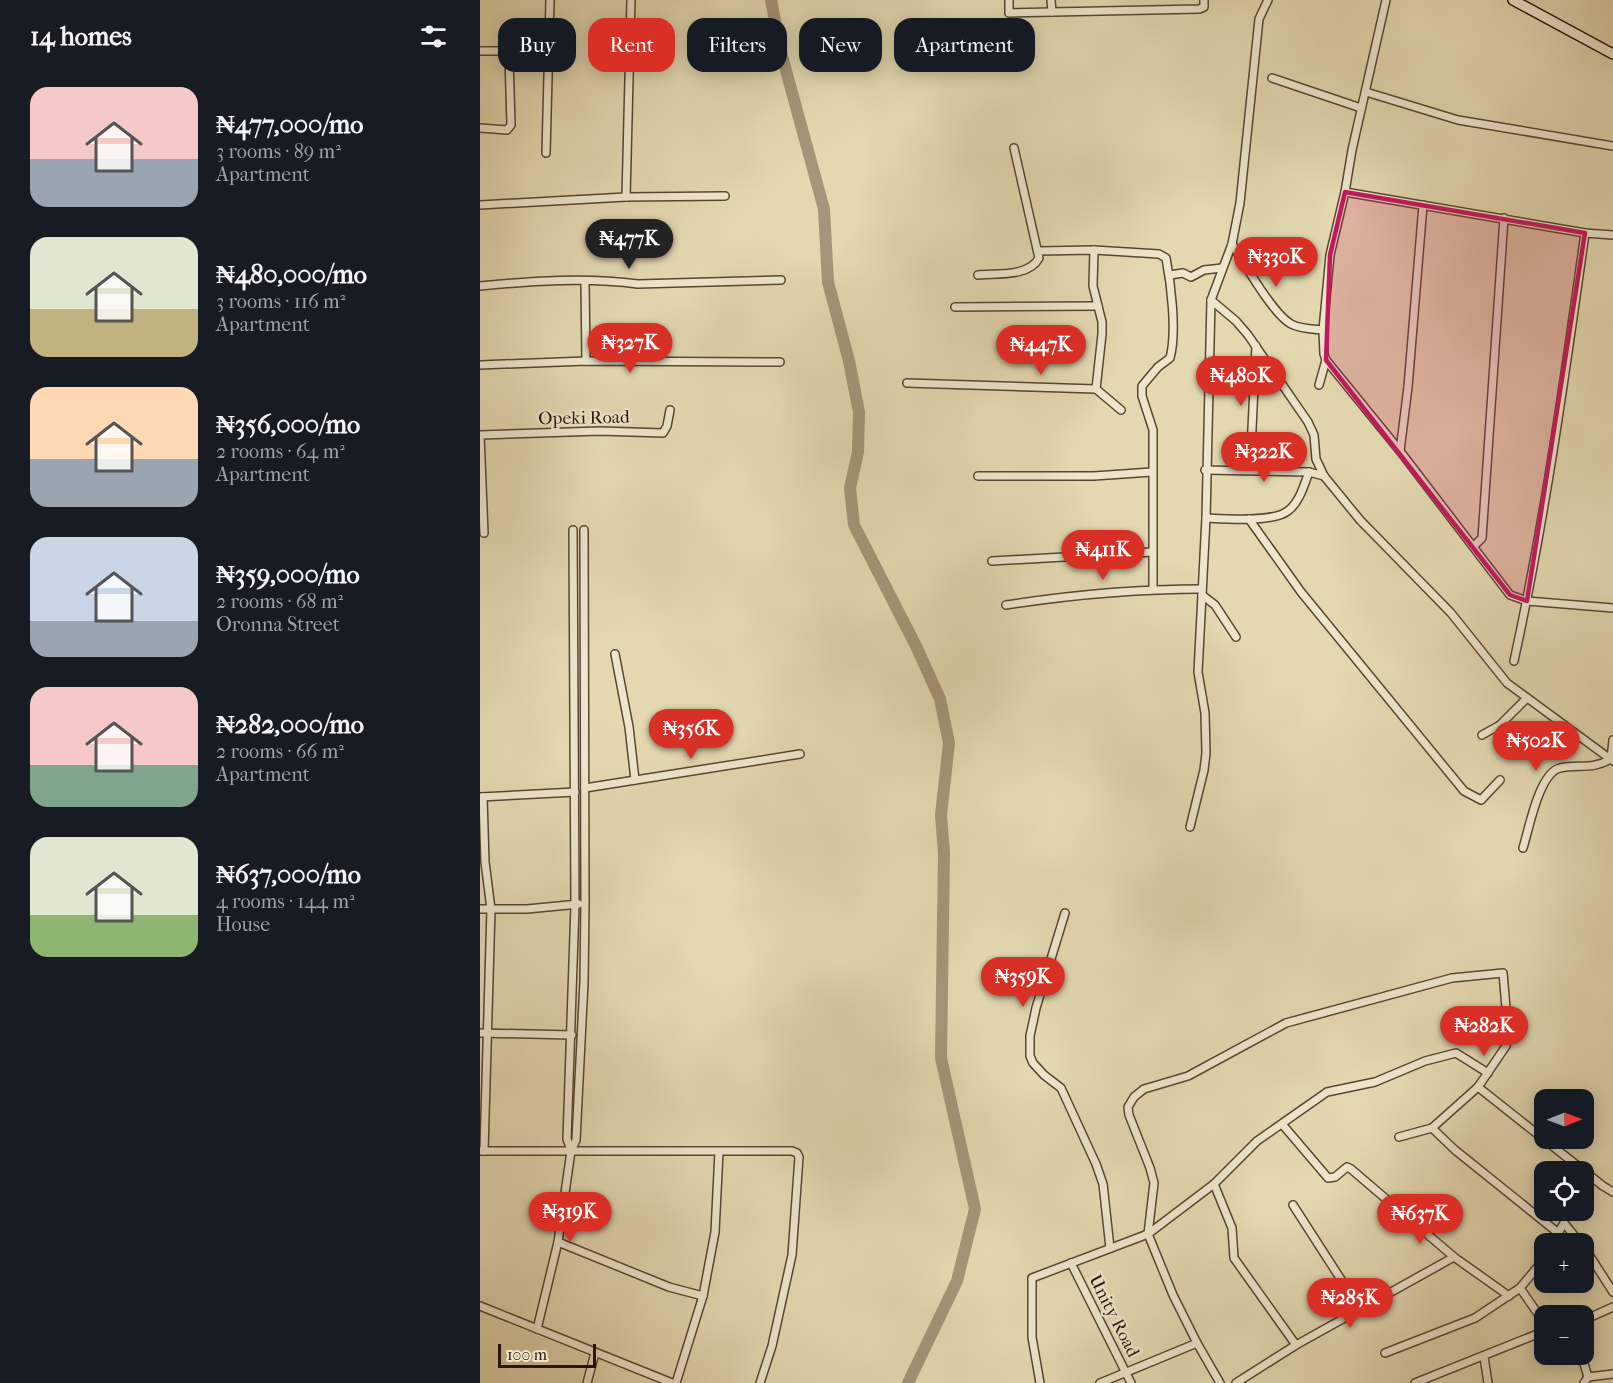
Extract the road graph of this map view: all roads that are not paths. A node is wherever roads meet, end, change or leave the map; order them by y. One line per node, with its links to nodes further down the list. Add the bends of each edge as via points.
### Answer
1 (550, 0): 18 (street)
2 (631, 0): 21 (street)
3 (1009, 0): 9 (street, via 1009,13)
4 (1052, 0): 9 (street)
5 (1204, 0): 9 (street, via 1204,7 1199,9)
6 (1268, 0): 27 (street, via 1259,19 1240,203)
7 (1386, 0): 13 (street)
8 (1519, 2): 11 (main road)
9 (1052, 12)
10 (480, 51): 15 (street, via 507,52 511,124 507,130)
11 (1613, 54)
12 (1272, 78): 14 (street)
13 (1366, 92): 14 (street); 16 (street, via 1458,120)
14 (1361, 108): 19 (street)
15 (480, 128)
16 (1613, 146)
17 (1014, 148): 29 (street)
18 (546, 153)
19 (1345, 192): 23 (street); 39 (street, via 1330,255)
20 (725, 196): 21 (street)
21 (626, 197): 22 (street)
22 (480, 205)
23 (1423, 205): 24 (street); 51 (street)
24 (1504, 218): 25 (street); 63 (street, via 1482,537)
25 (1585, 233): 26 (street); 68 (street)
26 (1613, 236)
27 (1232, 244): 30 (street); 39 (street, via 1282,316 1291,324)
28 (1094, 250): 29 (street); 32 (street, via 1163,255); 37 (street)
29 (1038, 251): 31 (street, via 1039,258 1030,268)
30 (1222, 268): 32 (street, via 1204,270 1191,277 1183,273); 36 (street)
31 (978, 275)
32 (1170, 275): 54 (street, via 1172,351 1142,386 1153,430)
33 (781, 280): 34 (street, via 638,284)
34 (585, 281): 35 (street); 42 (street)
35 (480, 286)
36 (1211, 300): 40 (street, via 1236,321); 52 (street)
37 (1098, 306): 38 (street); 47 (street, via 1102,334)
38 (955, 307)
39 (1323, 330): 41 (street)
40 (1256, 346): 53 (street); 57 (street, via 1312,428 1316,459)
41 (1326, 360): 46 (street); 51 (street)
42 (586, 361): 43 (street); 44 (street)
43 (780, 362)
44 (480, 365)
45 (907, 383): 47 (street)
46 (1319, 385)
47 (1096, 389): 49 (street)
48 (670, 410): 50 (street, Opeki Road, via 663,433)
49 (1121, 410)
50 (480, 435): 62 (street)
51 (1400, 451): 63 (street)
52 (1205, 470): 53 (street); 58 (street)
53 (1250, 470): 55 (street)
54 (1152, 472): 56 (street); 64 (street)
55 (1309, 472): 57 (street); 59 (street, via 1289,511)
56 (978, 476)
57 (1324, 476): 74 (street, via 1360,520 1451,613 1508,683)
58 (1206, 518): 59 (street); 67 (street)
59 (1249, 519): 80 (street, via 1301,592 1464,791 1480,800)
60 (573, 530): 82 (street)
61 (584, 530): 81 (street)
62 (484, 534)
63 (1474, 546): 68 (street, via 1510,595)
64 (1152, 552): 65 (street); 66 (street)
65 (992, 561)
66 (1153, 589): 67 (street); 69 (street)
67 (1202, 592): 71 (street); 84 (street, via 1198,672 1206,753)
68 (1527, 601): 70 (street); 73 (street)
69 (1006, 605)
70 (1613, 609)
71 (1236, 637)
72 (615, 654): 79 (street)
73 (1514, 661)
74 (1527, 698): 75 (street, via 1500,725); 78 (street)
75 (1482, 735)
76 (1613, 740): 78 (street)
77 (800, 754): 79 (street)
78 (1612, 760): 85 (street, via 1599,766 1557,768 1550,773 1534,807)
79 (635, 780): 81 (street)
80 (1500, 780)
81 (585, 788): 86 (street)
82 (575, 792): 83 (street); 87 (street)
83 (482, 797): 89 (street)
84 (1190, 827)
85 (1523, 848)
86 (585, 903): 87 (street); 100 (street, via 576,1140)
87 (575, 905): 89 (street); 93 (street)
88 (480, 909): 89 (street)
89 (491, 909): 92 (street)
90 (1065, 913): 109 (street, via 1036,1008 1030,1056 1044,1075 1061,1088 1096,1164 1103,1184)
91 (480, 1033): 92 (street)
92 (488, 1033): 93 (street); 99 (street)
93 (572, 1035): 100 (street, via 567,1139)
94 (1488, 1073): 95 (street); 96 (street, via 1456,1053 1375,1082 1327,1092); 107 (street, via 1506,1046 1503,973 1452,978 1286,1023 1188,1076 1144,1089 1128,1107 1154,1183)
95 (1478, 1087): 97 (street); 103 (street)
96 (1282, 1124): 102 (street, via 1257,1141); 110 (street, via 1328,1178 1335,1178 1347,1167 1351,1169)
97 (1432, 1128): 98 (street); 105 (street)
98 (1399, 1137)
99 (482, 1151): 100 (street)
100 (571, 1151): 101 (street); 108 (street)
101 (719, 1152): 116 (street, via 715,1232); 136 (street, via 792,1151 799,1157 792,1255)
102 (1214, 1184): 107 (street); 126 (street, via 1232,1228 1234,1258)
103 (1613, 1192)
104 (1293, 1205): 121 (street)
105 (1557, 1232): 106 (street, via 1564,1223)
106 (1572, 1233)
107 (1148, 1234): 109 (street); 125 (street)
108 (558, 1242): 116 (street, via 669,1287); 123 (street)
109 (1110, 1248): 111 (street)
110 (1454, 1257): 117 (street); 121 (street)
111 (1071, 1263): 131 (street, Unity Road); 137 (street, via 1032,1278 1032,1337)
112 (1594, 1263): 115 (street)
113 (1534, 1271): 114 (street)
114 (1520, 1288): 117 (street); 120 (street)
115 (1613, 1292)
116 (703, 1296): 135 (street)
117 (1509, 1296): 128 (street, via 1475,1318)
118 (480, 1306): 123 (street)
119 (1613, 1307): 122 (street)
120 (1534, 1308)
121 (1360, 1309): 126 (street)
122 (1594, 1316)
123 (537, 1329): 127 (street)
124 (1534, 1336): 129 (street)
125 (1197, 1343): 131 (street); 140 (street)
126 (1296, 1345): 141 (street)
127 (595, 1353): 134 (street); 135 (street)
128 (1385, 1353)
129 (1484, 1357): 142 (street); 143 (street)
130 (1583, 1365): 133 (street)
131 (1125, 1371): 138 (street); 139 (street, Unity Road)
132 (1613, 1374): 133 (street)
133 (1586, 1380)
134 (587, 1383)
135 (674, 1383)
136 (760, 1383)
137 (1040, 1383)
138 (1100, 1383)
139 (1131, 1383)
140 (1220, 1383)
141 (1236, 1383)
142 (1415, 1383)
143 (1488, 1383)

